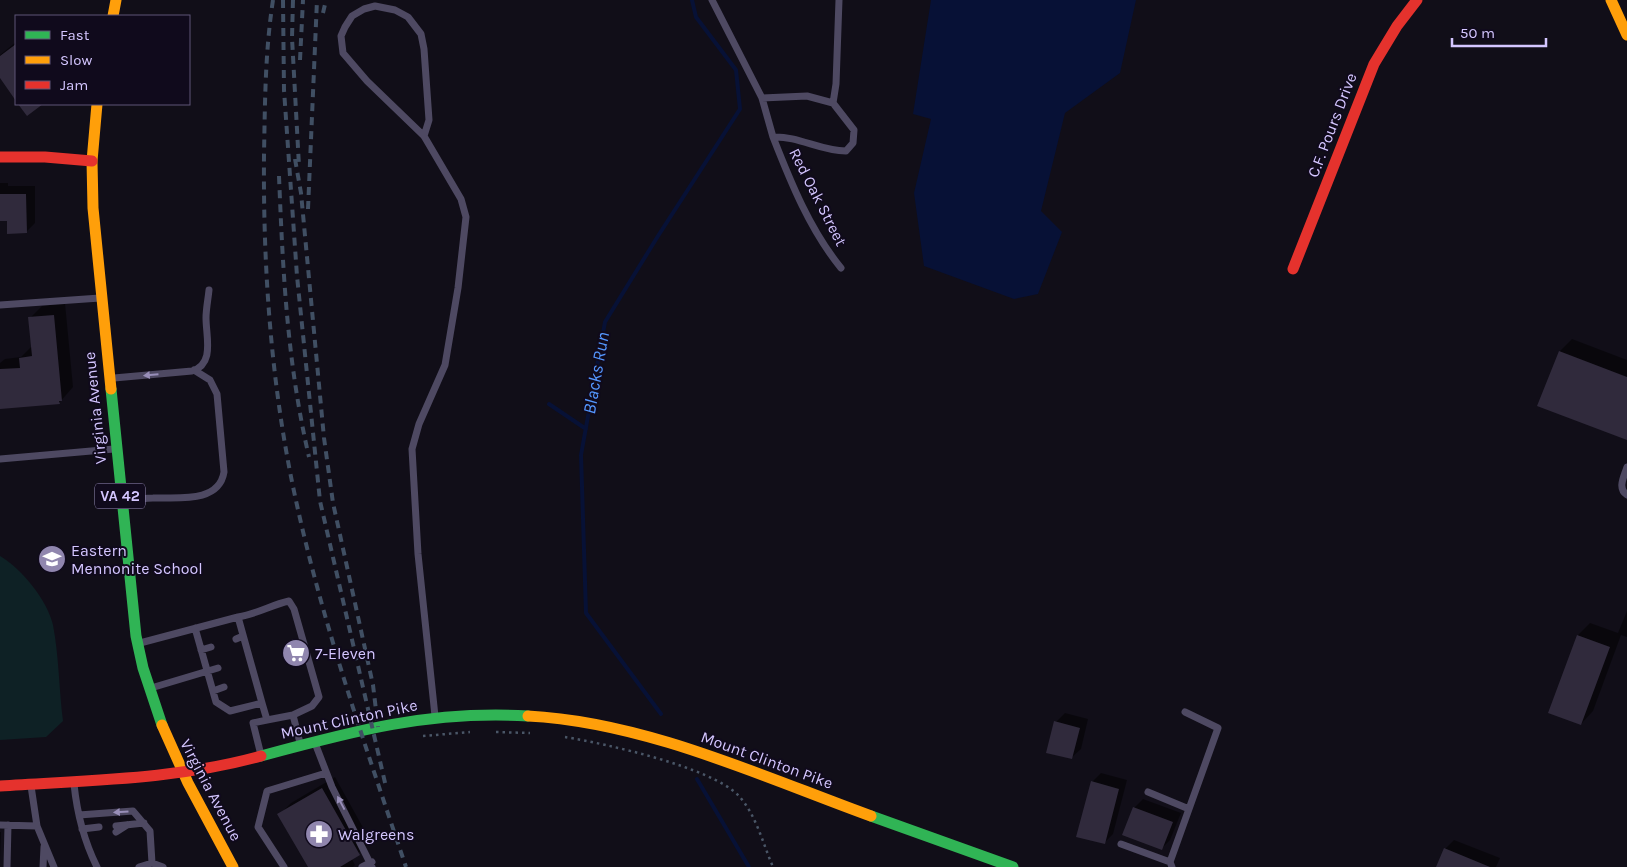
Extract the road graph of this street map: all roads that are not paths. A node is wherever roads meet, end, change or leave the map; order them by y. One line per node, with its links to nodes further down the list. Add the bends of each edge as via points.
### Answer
1 (116, 0): 6 (main road)
2 (712, 0): 8 (lane, Red Oak Street)
3 (839, 0): 9 (lane)
4 (1417, 0): 16 (main road, C.F. Pours Drive, via 1374,64)
5 (1611, 0): 7 (main road)
6 (113, 15)
7 (1627, 35)
8 (762, 98): 9 (lane, via 807,96); 12 (lane, Red Oak Street)
9 (833, 103): 12 (lane, Red Oak Street, via 854,130 853,143 846,151 833,151 789,137)
10 (97, 105): 14 (main road, Virginia Avenue / VA 42)
11 (424, 136): 11 (lane, via 344,54 341,36 352,16 364,9 376,6 395,10 408,17 421,34 429,120); 42 (lane, via 459,195 466,217 445,365 419,424 412,449 418,554)
12 (773, 137): 15 (lane, Red Oak Street, via 788,176 823,246)
13 (0, 157): 14 (main road)
14 (92, 161): 18 (main road, Virginia Avenue / VA 42)
15 (841, 268)
16 (1293, 269)
17 (210, 290): 20 (lane, via 206,319 208,355 203,366)
18 (100, 298): 19 (lane); 21 (main road, Virginia Avenue / VA 42)
19 (0, 305)
20 (194, 370): 21 (lane, one-way to 21); 26 (lane, via 210,380 217,394 224,472 221,482 214,490 199,496)
21 (108, 379): 22 (main road, Virginia Avenue / VA 42)
22 (115, 449): 23 (lane); 26 (main road, Virginia Avenue / VA 42)
23 (0, 459)
24 (1627, 467): 25 (lane, via 1621,486)
25 (1627, 495)
26 (120, 502): 31 (main road, Virginia Avenue / VA 42)
27 (238, 617): 28 (lane); 29 (lane); 41 (lane, via 257,614 273,604 289,601 294,609 320,698 312,706)
28 (194, 628): 31 (lane); 33 (lane)
29 (244, 636): 30 (lane); 39 (lane, via 251,679)
30 (236, 639)
31 (137, 644): 37 (main road, Virginia Avenue / VA 42)
32 (211, 646): 33 (lane)
33 (201, 650): 35 (lane)
34 (218, 668): 35 (lane)
35 (207, 671): 37 (lane); 38 (lane)
36 (224, 688): 38 (lane)
37 (148, 689): 47 (main road, Virginia Avenue / VA 42)
38 (213, 691): 39 (lane, via 216,702 230,712)
39 (262, 703): 43 (lane)
40 (1185, 712): 53 (lane, via 1218,728)
41 (293, 715): 43 (lane); 45 (lane)
42 (435, 717): 44 (main road, Mount Clinton Pike, via 356,730); 75 (main road, Mount Clinton Pike, via 530,715 586,721 625,730 688,749)
43 (267, 720): 46 (lane, via 253,723)
44 (314, 741): 45 (main road, Mount Clinton Pike); 48 (lane)
45 (301, 745): 46 (main road, Mount Clinton Pike)
46 (261, 756): 47 (main road, Mount Clinton Pike)
47 (181, 773): 49 (main road, Mount Clinton Pike); 66 (main road, Virginia Avenue / VA 42)
48 (326, 773): 64 (lane, one-way to 48); 73 (lane, via 267,791 258,827)
49 (74, 781): 50 (main road, Mount Clinton Pike); 54 (lane)
50 (30, 784): 51 (main road, Mount Clinton Pike); 57 (lane)
51 (0, 786)
52 (1148, 792): 53 (lane)
53 (1189, 809): 65 (lane)
54 (79, 815): 55 (lane, one-way to 54, via 133,811); 59 (lane)
55 (144, 823): 58 (lane); 63 (lane, via 150,831)
56 (4, 825): 57 (lane); 67 (lane)
57 (37, 826): 61 (lane)
58 (116, 826)
59 (85, 828): 60 (lane); 70 (lane, via 87,848)
60 (99, 828)
61 (44, 843): 68 (lane); 69 (lane)
62 (1122, 844): 65 (lane)
63 (152, 863): 71 (lane); 72 (lane)
64 (372, 864): 74 (lane)
65 (1171, 864)
66 (229, 866)
67 (7, 867)
68 (43, 867)
69 (54, 867)
70 (97, 867)
71 (139, 867)
72 (163, 867)
73 (284, 867)
74 (362, 867)
75 (1013, 867)

